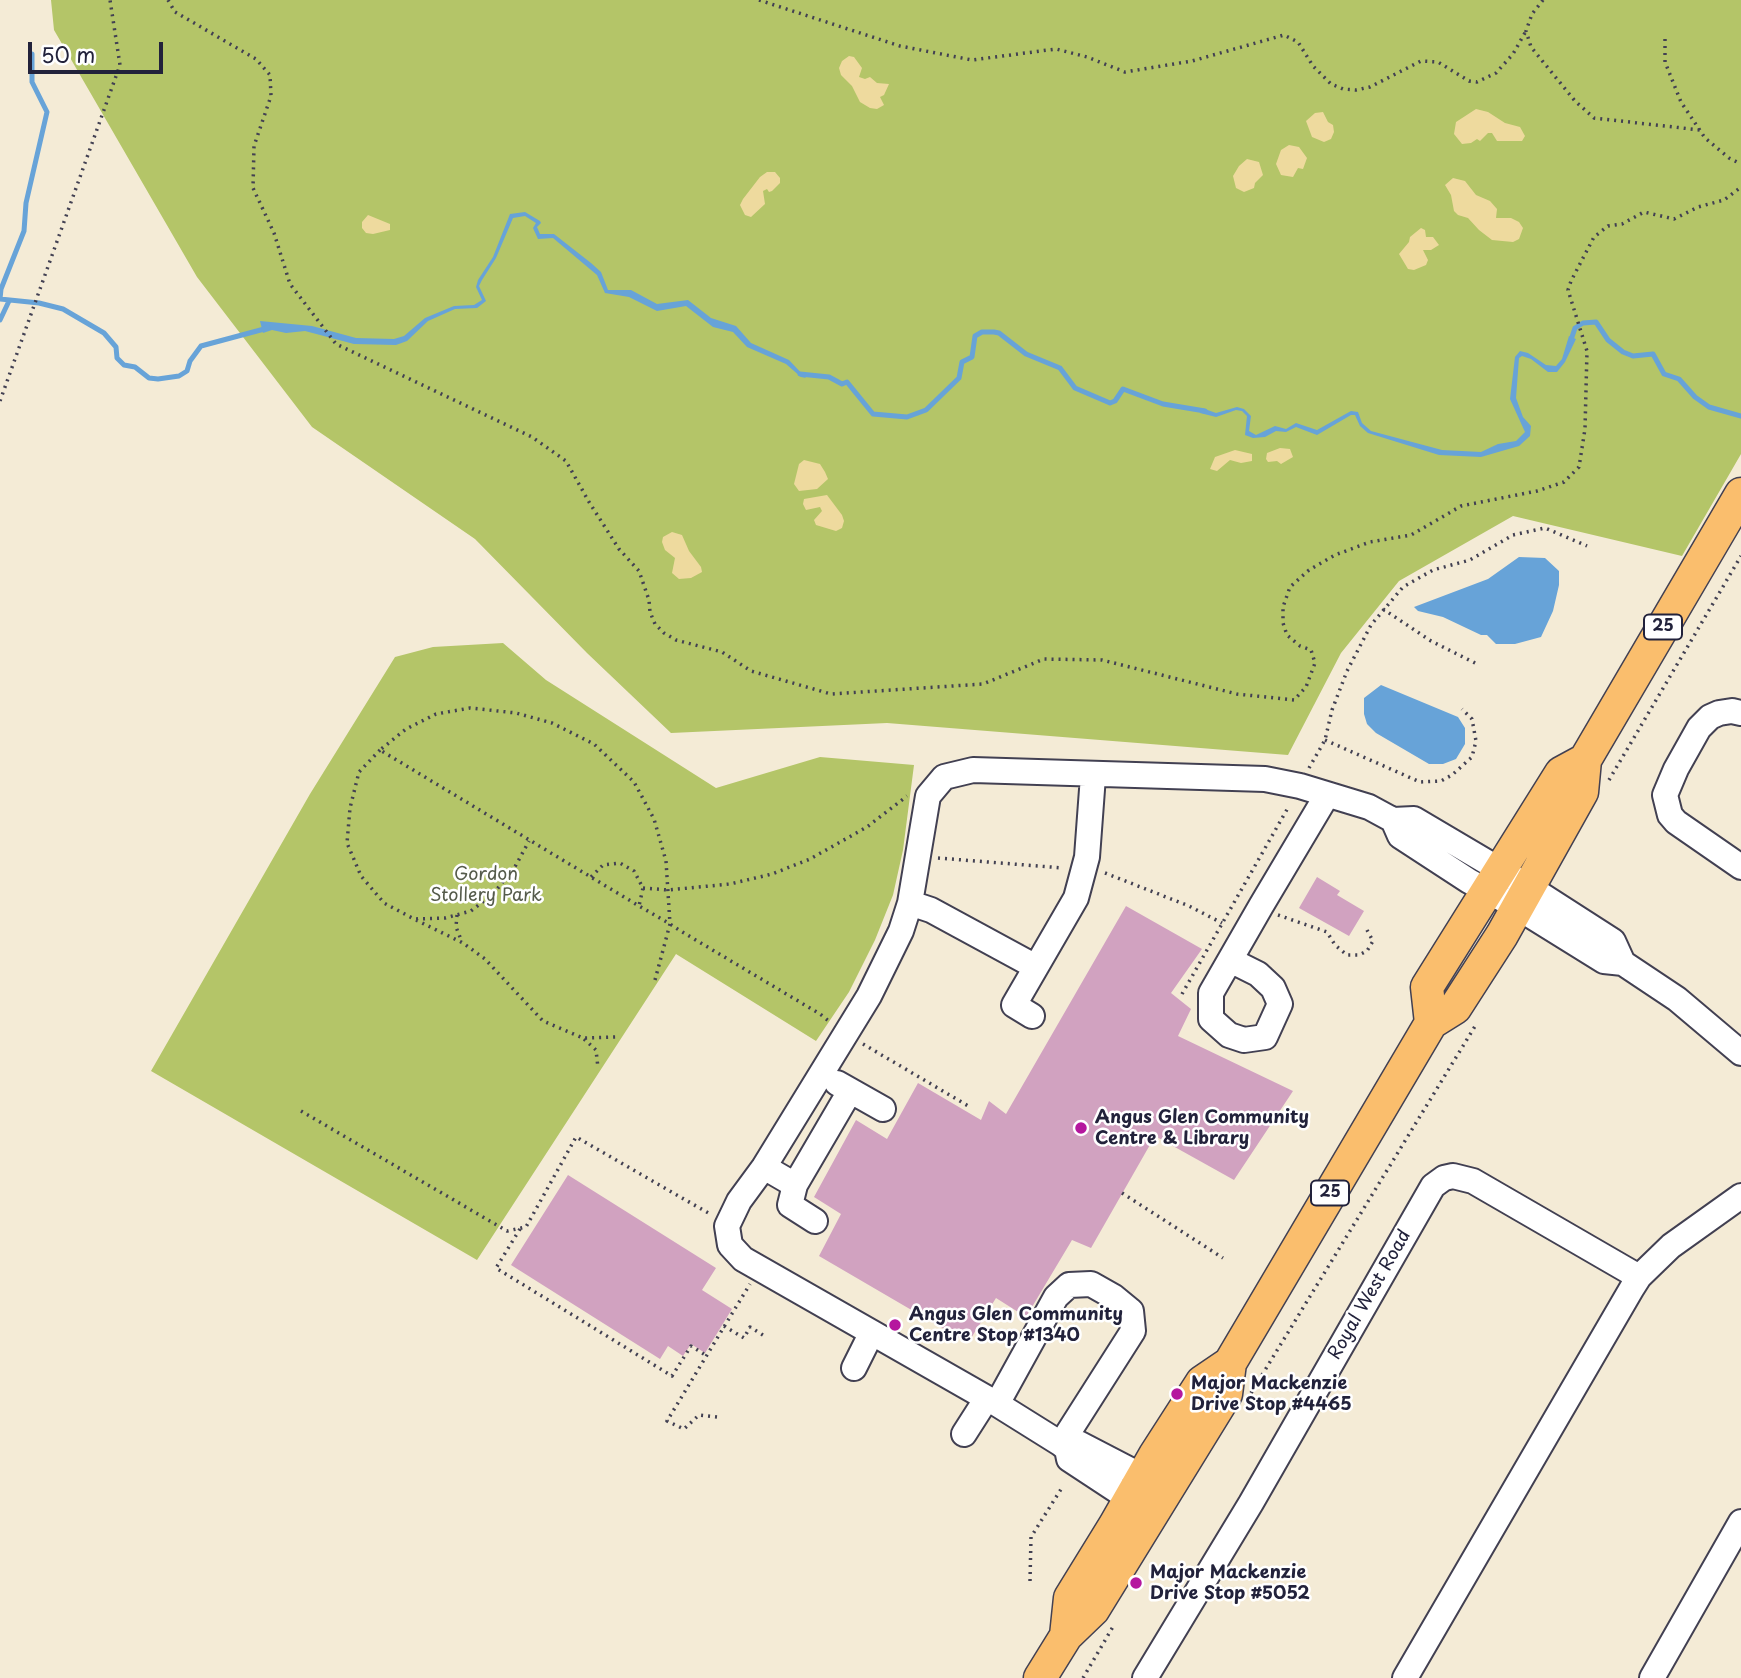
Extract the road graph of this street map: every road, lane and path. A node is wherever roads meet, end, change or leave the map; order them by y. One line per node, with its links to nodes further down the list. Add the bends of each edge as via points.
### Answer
1 (110, 0): 10 (path, via 120,65)
2 (168, 0): 9 (path, via 174,12 256,59 270,75 271,96 254,146 253,188 274,233 289,284 336,344 532,438 566,461 619,549 639,571 655,624 664,634 722,652 751,671 831,694 983,684 1044,659 1102,660 1237,694 1294,700 1306,687 1315,663 1311,650 1287,635 1283,607 1290,587 1309,570 1370,542 1411,535 1461,506 1564,482 1579,467 1586,429 1587,351 1569,290 1594,237 1608,226 1644,212 1674,219 1724,200)
3 (759, 0): 5 (path, via 912,48 972,60 1056,49 1125,72 1192,61 1284,35 1298,42 1331,84 1356,90 1370,88 1421,61 1438,62 1477,82 1496,73)
4 (1542, 0): 5 (path)
5 (1526, 31): 7 (path, via 1531,47 1552,75 1594,118)
6 (1665, 39): 7 (path, via 1665,62 1681,102)
7 (1700, 130): 8 (path)
8 (1741, 164)
9 (1741, 187)
10 (0, 401)
11 (1741, 494): 20 (main road, 25)
12 (1587, 546): 14 (path, via 1545,528 1513,535 1470,561 1433,570 1403,587)
13 (1741, 556): 23 (path)
14 (1382, 609): 15 (path); 18 (path, via 1347,671)
15 (1479, 665)
16 (1462, 709): 18 (path, via 1472,719 1476,741 1472,757 1441,781 1420,782)
17 (1741, 713): 27 (street, via 1719,713 1699,728 1665,795 1676,822)
18 (1325, 740): 22 (path)
19 (380, 750): 26 (path); 31 (path, via 406,729 436,714 470,708 552,723 594,744 634,782 654,819 666,861); 37 (path, via 359,772 346,843 361,876 384,903)
20 (1585, 760): 29 (main road, 25, via 1561,773); 32 (main road, 25, via 1582,792)
21 (1093, 776): 22 (street, via 1265,779); 33 (street, via 973,771 944,777 928,796); 42 (street, via 1087,857 1076,898)
22 (1300, 786): 25 (street); 44 (path)
23 (1605, 786)
24 (909, 794): 31 (path, via 867,827 810,859 730,884)
25 (1327, 795): 29 (street, via 1393,820 1414,820); 41 (street)
26 (529, 840): 28 (path); 36 (path, via 494,894)
27 (1741, 867)
28 (591, 877): 30 (path, via 603,865 620,863 634,871); 34 (path)
29 (1494, 880): 32 (street); 47 (main road, 25, via 1427,986)
30 (643, 888): 31 (path); 34 (path)
31 (668, 890): 38 (path)
32 (1523, 897): 47 (main road, 25, via 1455,1008); 51 (street, via 1604,961 1623,963 1677,999)
33 (910, 903): 42 (street); 48 (street, via 901,931)
34 (639, 906): 38 (path)
35 (1276, 914): 39 (path, via 1327,932 1347,955 1367,951 1373,941)
36 (457, 915): 37 (path); 40 (path)
37 (414, 919): 40 (path)
38 (670, 924): 43 (path); 48 (path)
39 (1367, 930)
40 (463, 943): 50 (path, via 485,959 543,1021)
41 (1230, 960)
42 (1037, 967): 46 (street, via 1014,1006)
43 (655, 980)
44 (1182, 994)
45 (1482, 1014): 73 (path)
46 (1032, 1016)
47 (1431, 1023): 79 (main road, 25, via 1230,1363 1202,1382)
48 (846, 1034): 53 (street); 55 (path)
49 (617, 1037): 50 (path)
50 (583, 1038): 52 (path, via 596,1050)
51 (1741, 1053)
52 (598, 1068)
53 (821, 1074): 54 (street); 58 (street)
54 (850, 1091): 56 (street); 59 (street)
55 (970, 1107)
56 (883, 1109)
57 (301, 1111): 64 (path, via 507,1231)
58 (764, 1167): 59 (street); 63 (street)
59 (795, 1185): 62 (street, via 790,1205)
60 (1122, 1193): 65 (path)
61 (1741, 1196): 67 (street, via 1682,1238)
62 (815, 1221)
63 (727, 1226): 64 (path, via 576,1137 526,1227); 66 (street, via 730,1245 743,1259)
64 (520, 1229): 71 (path, via 496,1268 672,1376 691,1346)
65 (1223, 1258)
66 (760, 1267): 68 (path); 69 (street)
67 (1639, 1277): 85 (street, Royal West Road, via 1473,1181 1453,1176 1433,1186); 86 (street)
68 (724, 1326): 70 (path, via 744,1338 750,1327); 71 (path)
69 (872, 1334): 72 (street); 74 (street)
70 (763, 1335)
71 (707, 1356): 75 (path, via 667,1421 684,1429 699,1415)
72 (854, 1368)
73 (1247, 1400)
74 (992, 1401): 76 (street); 77 (street); 77 (street, via 1056,1297 1069,1285 1091,1284 1114,1297 1131,1311 1133,1331)
75 (717, 1417)
76 (964, 1434)
77 (1064, 1446): 79 (street, via 1078,1443)
78 (1063, 1486): 81 (path, via 1031,1537)
79 (1148, 1494): 83 (main road, 25, via 1070,1598 1066,1636)
80 (1741, 1522): 87 (street)
81 (1030, 1581)
82 (1115, 1623): 84 (path)
83 (1040, 1678)
84 (1083, 1678)
85 (1145, 1678)
86 (1405, 1678)
87 (1652, 1678)

